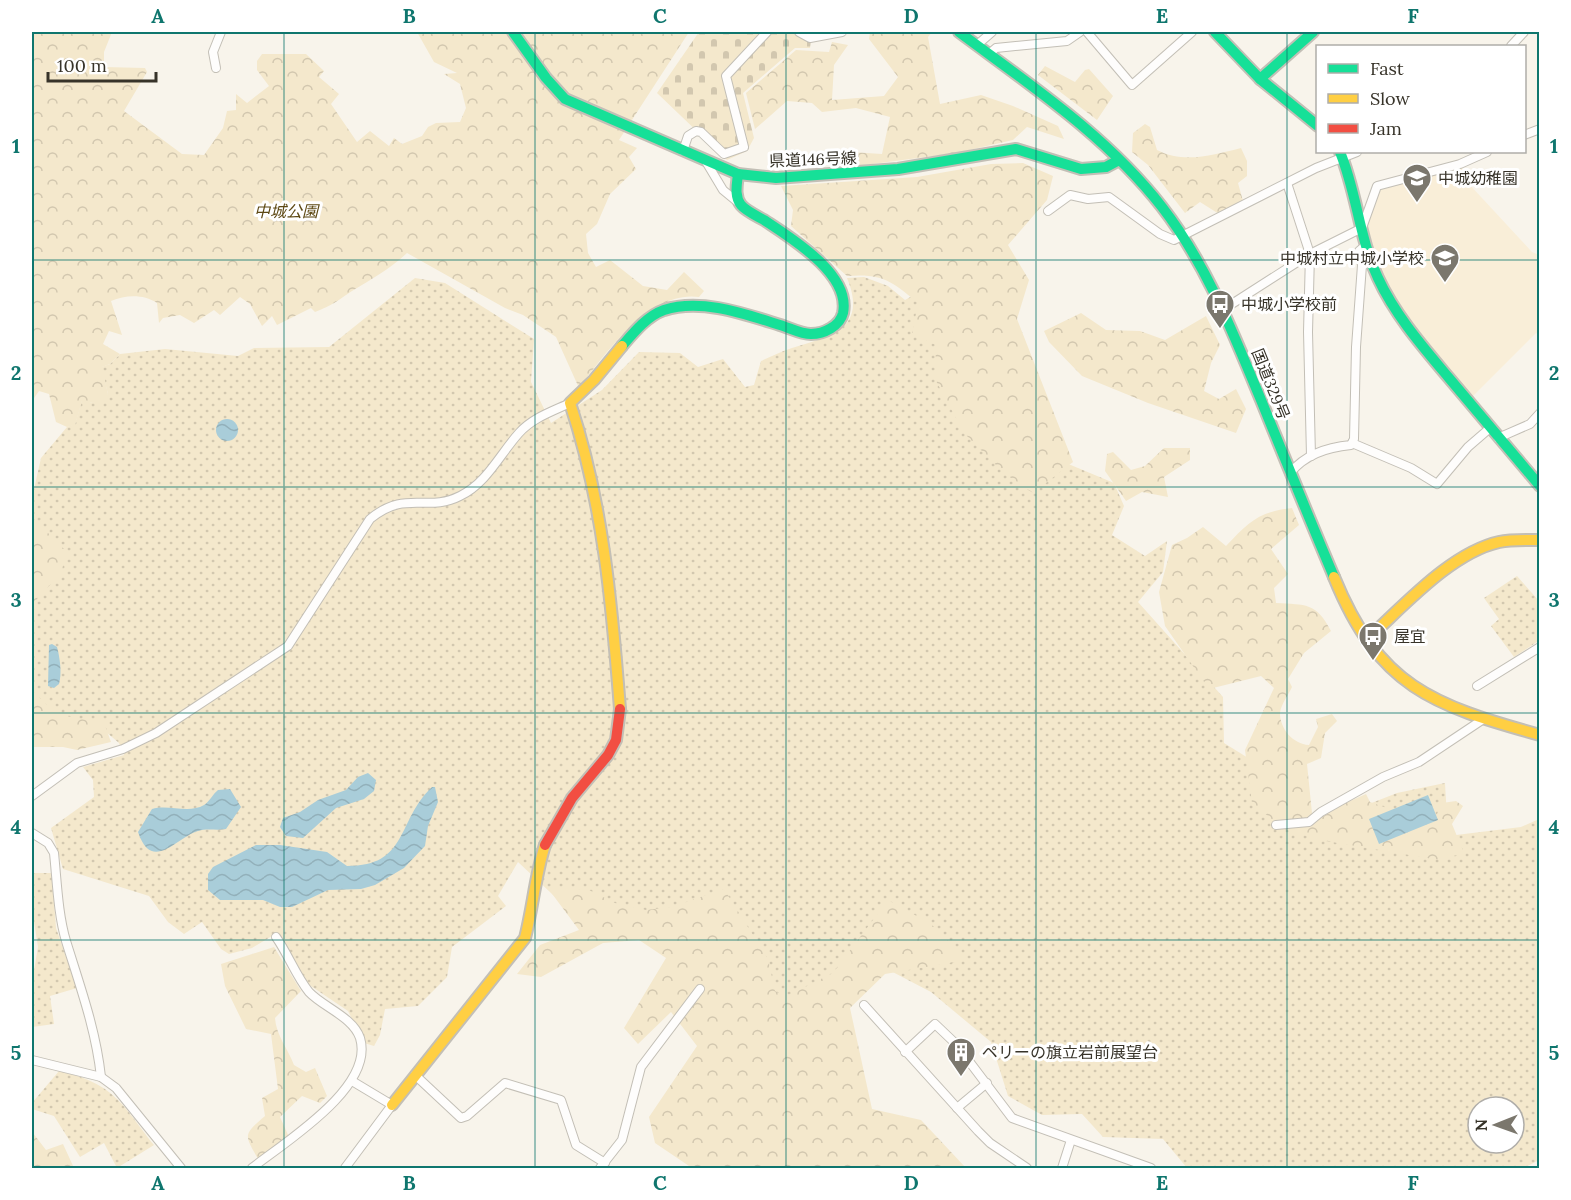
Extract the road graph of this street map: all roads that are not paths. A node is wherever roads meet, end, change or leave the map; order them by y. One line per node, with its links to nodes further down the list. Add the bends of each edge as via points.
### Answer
1 (221, 32): 17 (street, via 213,52)
2 (513, 32): 20 (main road, 県道146号線, via 565,99)
3 (767, 32): 20 (street, via 726,76 744,147 724,154 696,131 688,136)
4 (799, 32): 5 (street, via 810,38)
5 (842, 32)
6 (959, 32): 14 (main road, 国道329号)
7 (992, 32): 14 (street)
8 (1080, 32): 16 (street, via 1067,41 996,48)
9 (1087, 32): 10 (street, via 1132,85)
10 (1192, 32)
11 (1215, 32): 18 (main road)
12 (1313, 32): 18 (main road)
13 (1524, 32): 15 (street)
14 (977, 45): 16 (main road, 国道329号)
15 (1512, 45)
16 (989, 54): 24 (main road, 国道329号, via 1054,102)
17 (216, 68)
18 (1260, 79): 19 (main road)
19 (1316, 125)
20 (682, 150): 23 (main road, 県道146号線)
21 (1485, 153): 29 (street, via 1460,164 1377,186)
22 (1342, 154): 26 (street); 29 (main road)
23 (705, 160): 25 (main road, 県道146号線); 27 (street, via 723,190)
24 (1119, 160): 25 (main road, 県道146号線, via 1109,167 1089,171 1016,149 898,169 776,178); 30 (main road, 国道329号, via 1147,188)
25 (738, 174): 27 (main road, via 736,192)
26 (1287, 183): 30 (street); 32 (street)
27 (741, 205): 34 (main road, via 833,273 845,296 846,306 839,322 826,332 810,333 711,308 666,309 651,317 591,386)
28 (1048, 211): 30 (street, via 1070,195 1109,196 1160,234 1174,240)
29 (1362, 228): 31 (main road); 32 (street)
30 (1183, 236): 33 (main road, 国道329号)
31 (1366, 245): 36 (main road, via 1391,303); 38 (street, via 1359,251 1362,272 1356,347 1356,427)
32 (1310, 254): 33 (street); 39 (street)
33 (1224, 309): 40 (main road, 国道329号)
34 (570, 403): 48 (street, via 530,423 485,477 461,496 443,502 398,502 369,519 296,637 277,655 156,733 123,749 77,763); 56 (main road, via 586,451 610,580 618,658 619,727 608,755 572,798 546,842 536,868 525,938)
35 (1539, 413): 37 (street, via 1530,424)
36 (1490, 428): 37 (main road); 38 (street, via 1437,484 1411,468)
37 (1498, 438): 41 (main road)
38 (1352, 443): 39 (street)
39 (1311, 456): 40 (street)
40 (1291, 472): 43 (main road, 国道329号, via 1346,604)
41 (1539, 486)
42 (1539, 540): 43 (main road, via 1497,543 1474,552)
43 (1366, 640): 46 (main road, 国道329号, via 1381,659 1418,690)
44 (1539, 647): 45 (street)
45 (1477, 686)
46 (1483, 719): 47 (main road, 国道329号); 49 (street, via 1419,762 1383,777 1309,822)
47 (1539, 735)
48 (32, 796)
49 (1276, 825)
50 (32, 833): 57 (street, via 48,843 54,854 66,940 99,1054)
51 (276, 938): 58 (street, via 309,991 360,1037 357,1071)
52 (700, 989): 63 (street, via 641,1067 622,1140)
53 (864, 1005): 54 (street)
54 (905, 1052): 59 (street, via 935,1024); 61 (street)
55 (32, 1060): 57 (street)
56 (415, 1075): 60 (main road); 63 (street, via 461,1118 505,1083 561,1100 576,1145)
57 (101, 1077): 64 (street, via 116,1088)
58 (352, 1081): 60 (street); 65 (street, via 311,1122)
59 (987, 1083): 61 (street); 62 (street, via 1012,1118)
60 (392, 1105): 66 (street)
61 (957, 1108): 67 (street, via 990,1143)
62 (1071, 1140): 68 (street); 69 (street)
63 (602, 1166)
64 (181, 1168)
65 (252, 1168)
66 (345, 1168)
67 (1027, 1168)
68 (1062, 1168)
69 (1151, 1168)

